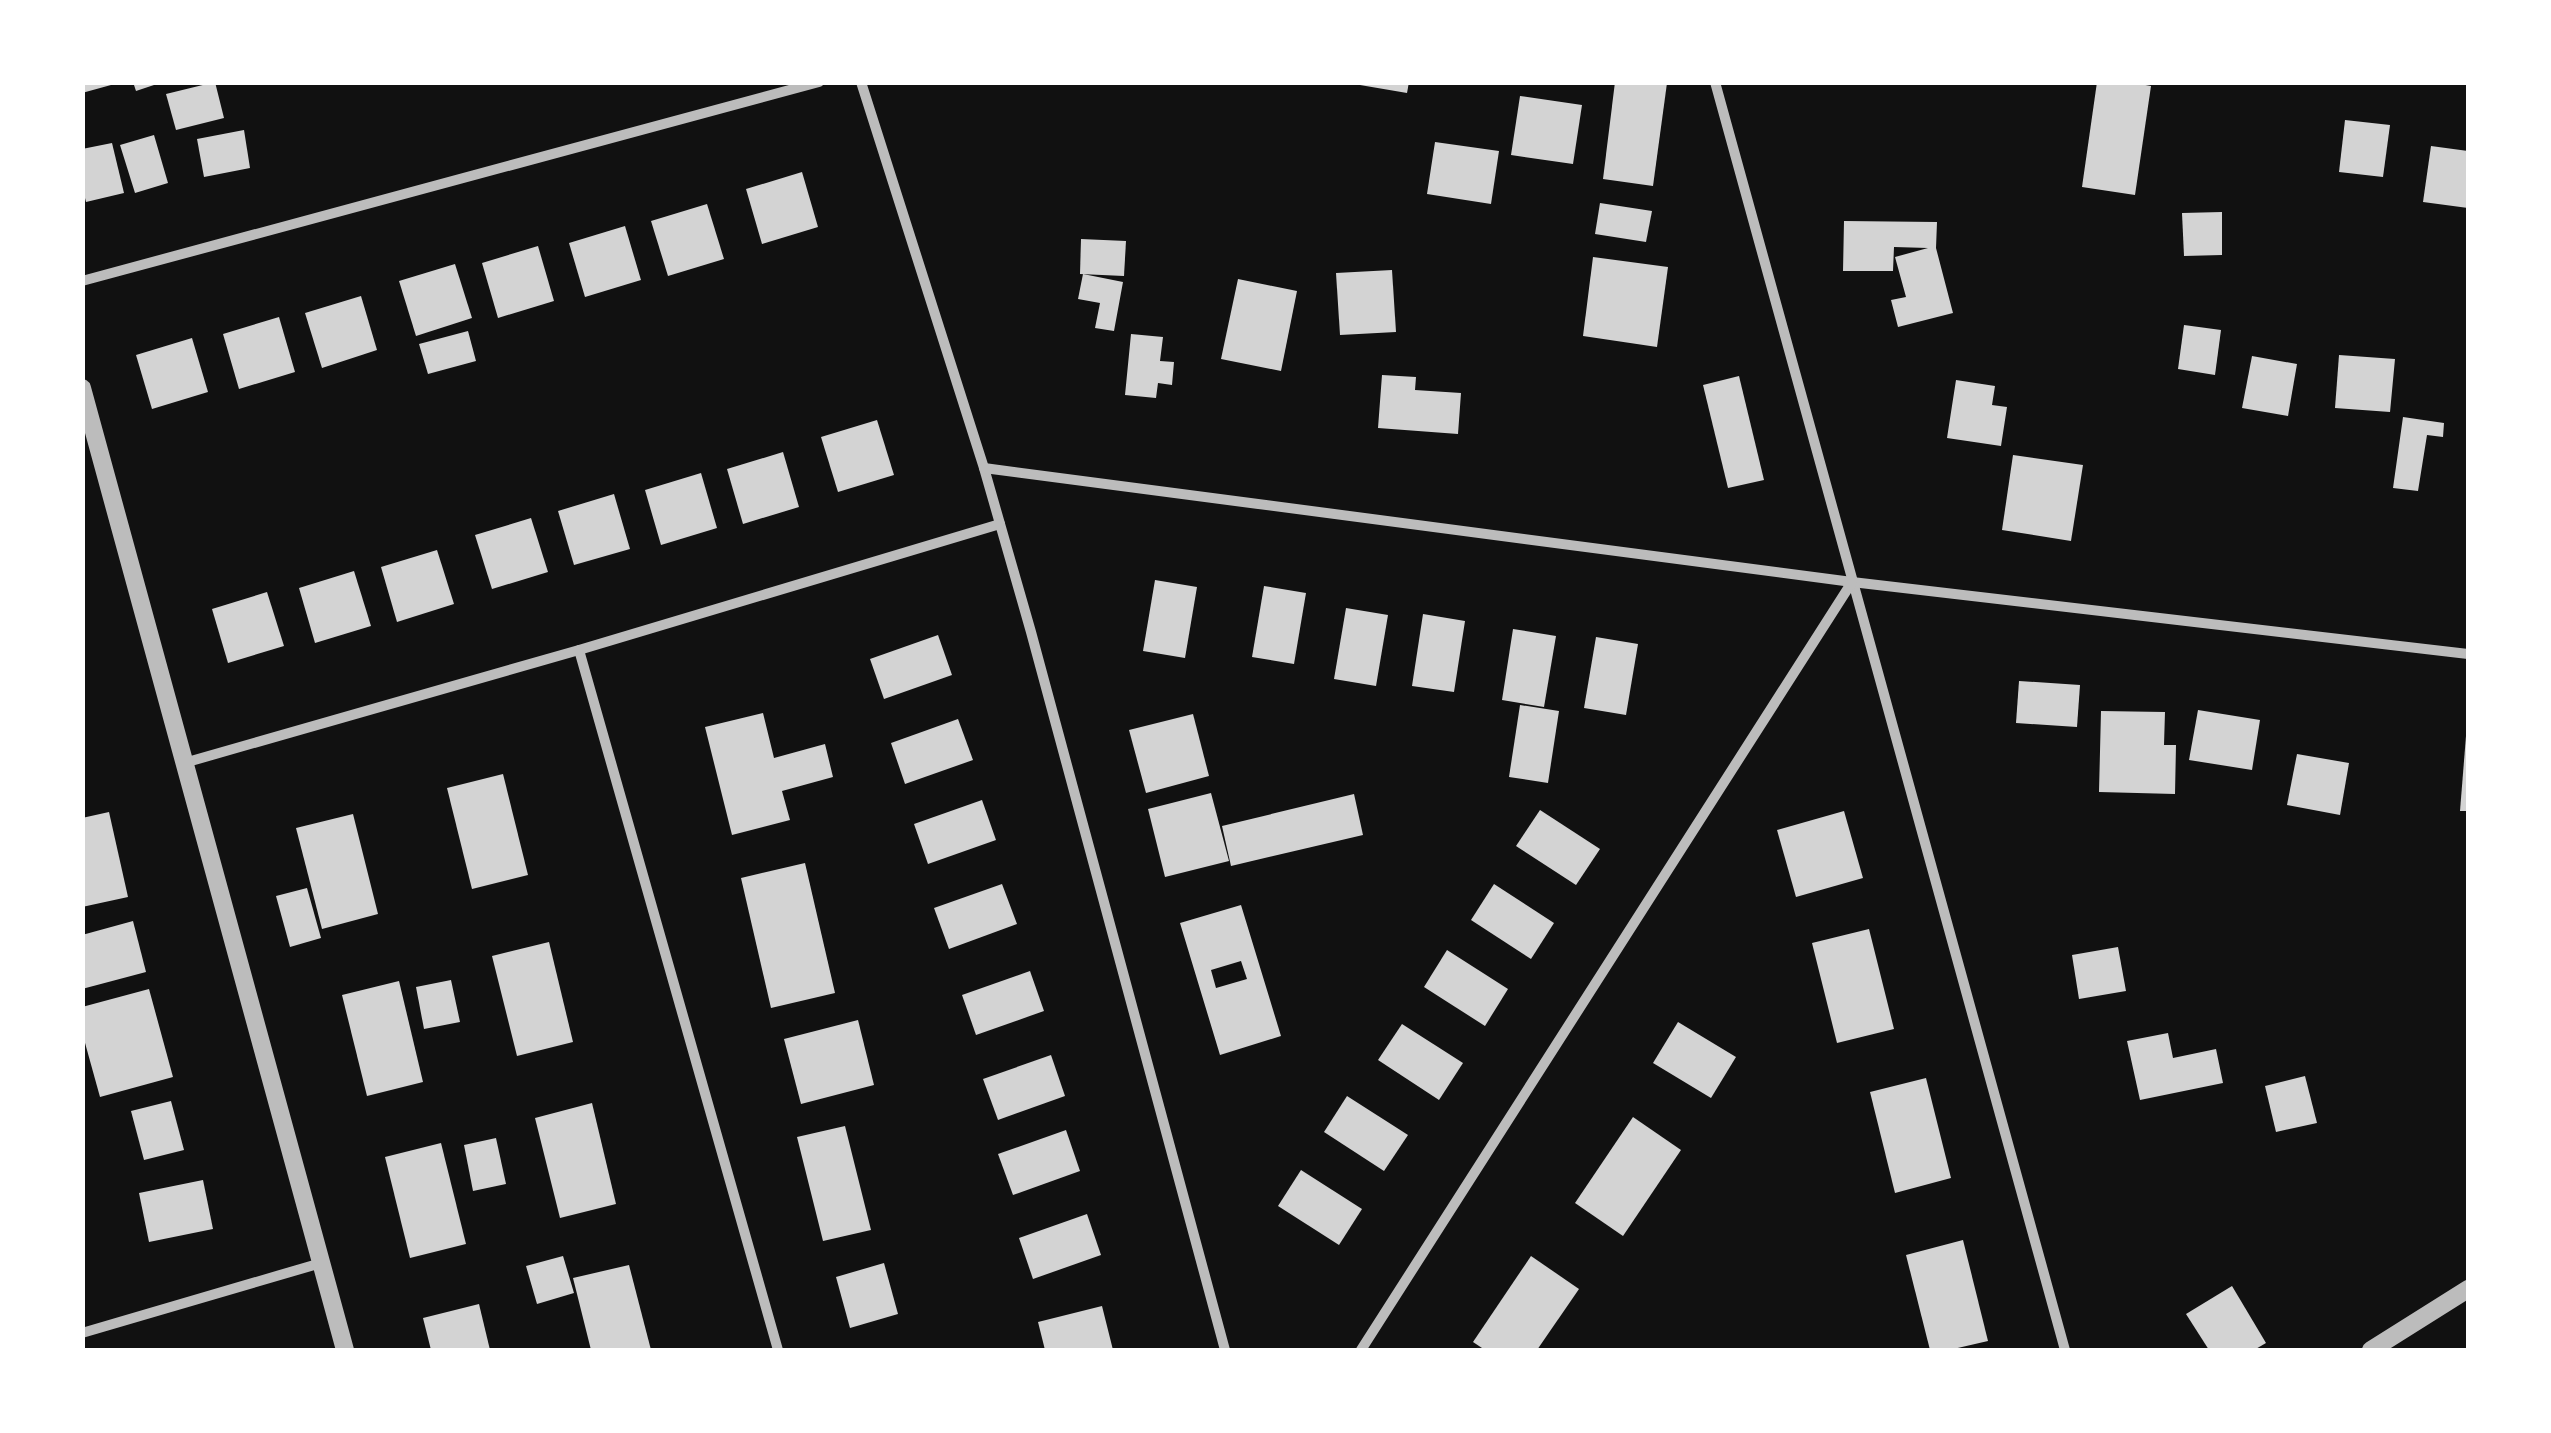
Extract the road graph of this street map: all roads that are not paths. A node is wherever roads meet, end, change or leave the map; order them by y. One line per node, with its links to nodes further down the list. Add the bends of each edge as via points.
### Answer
1 (819, 82): 4 (street)
2 (861, 82): 6 (street)
3 (1715, 82): 8 (street)
4 (82, 281)
5 (82, 388): 11 (street)
6 (984, 468): 7 (street); 8 (street)
7 (1000, 524): 9 (street); 17 (street)
8 (1852, 582): 10 (street); 18 (street); 19 (street)
9 (579, 650): 11 (street); 16 (street)
10 (2468, 654)
11 (184, 762): 12 (street)
12 (321, 1264): 14 (street); 15 (street)
13 (2468, 1289): 20 (street)
14 (82, 1333)
15 (345, 1350)
16 (778, 1350)
17 (1225, 1350)
18 (1362, 1350)
19 (2065, 1350)
20 (2371, 1350)

